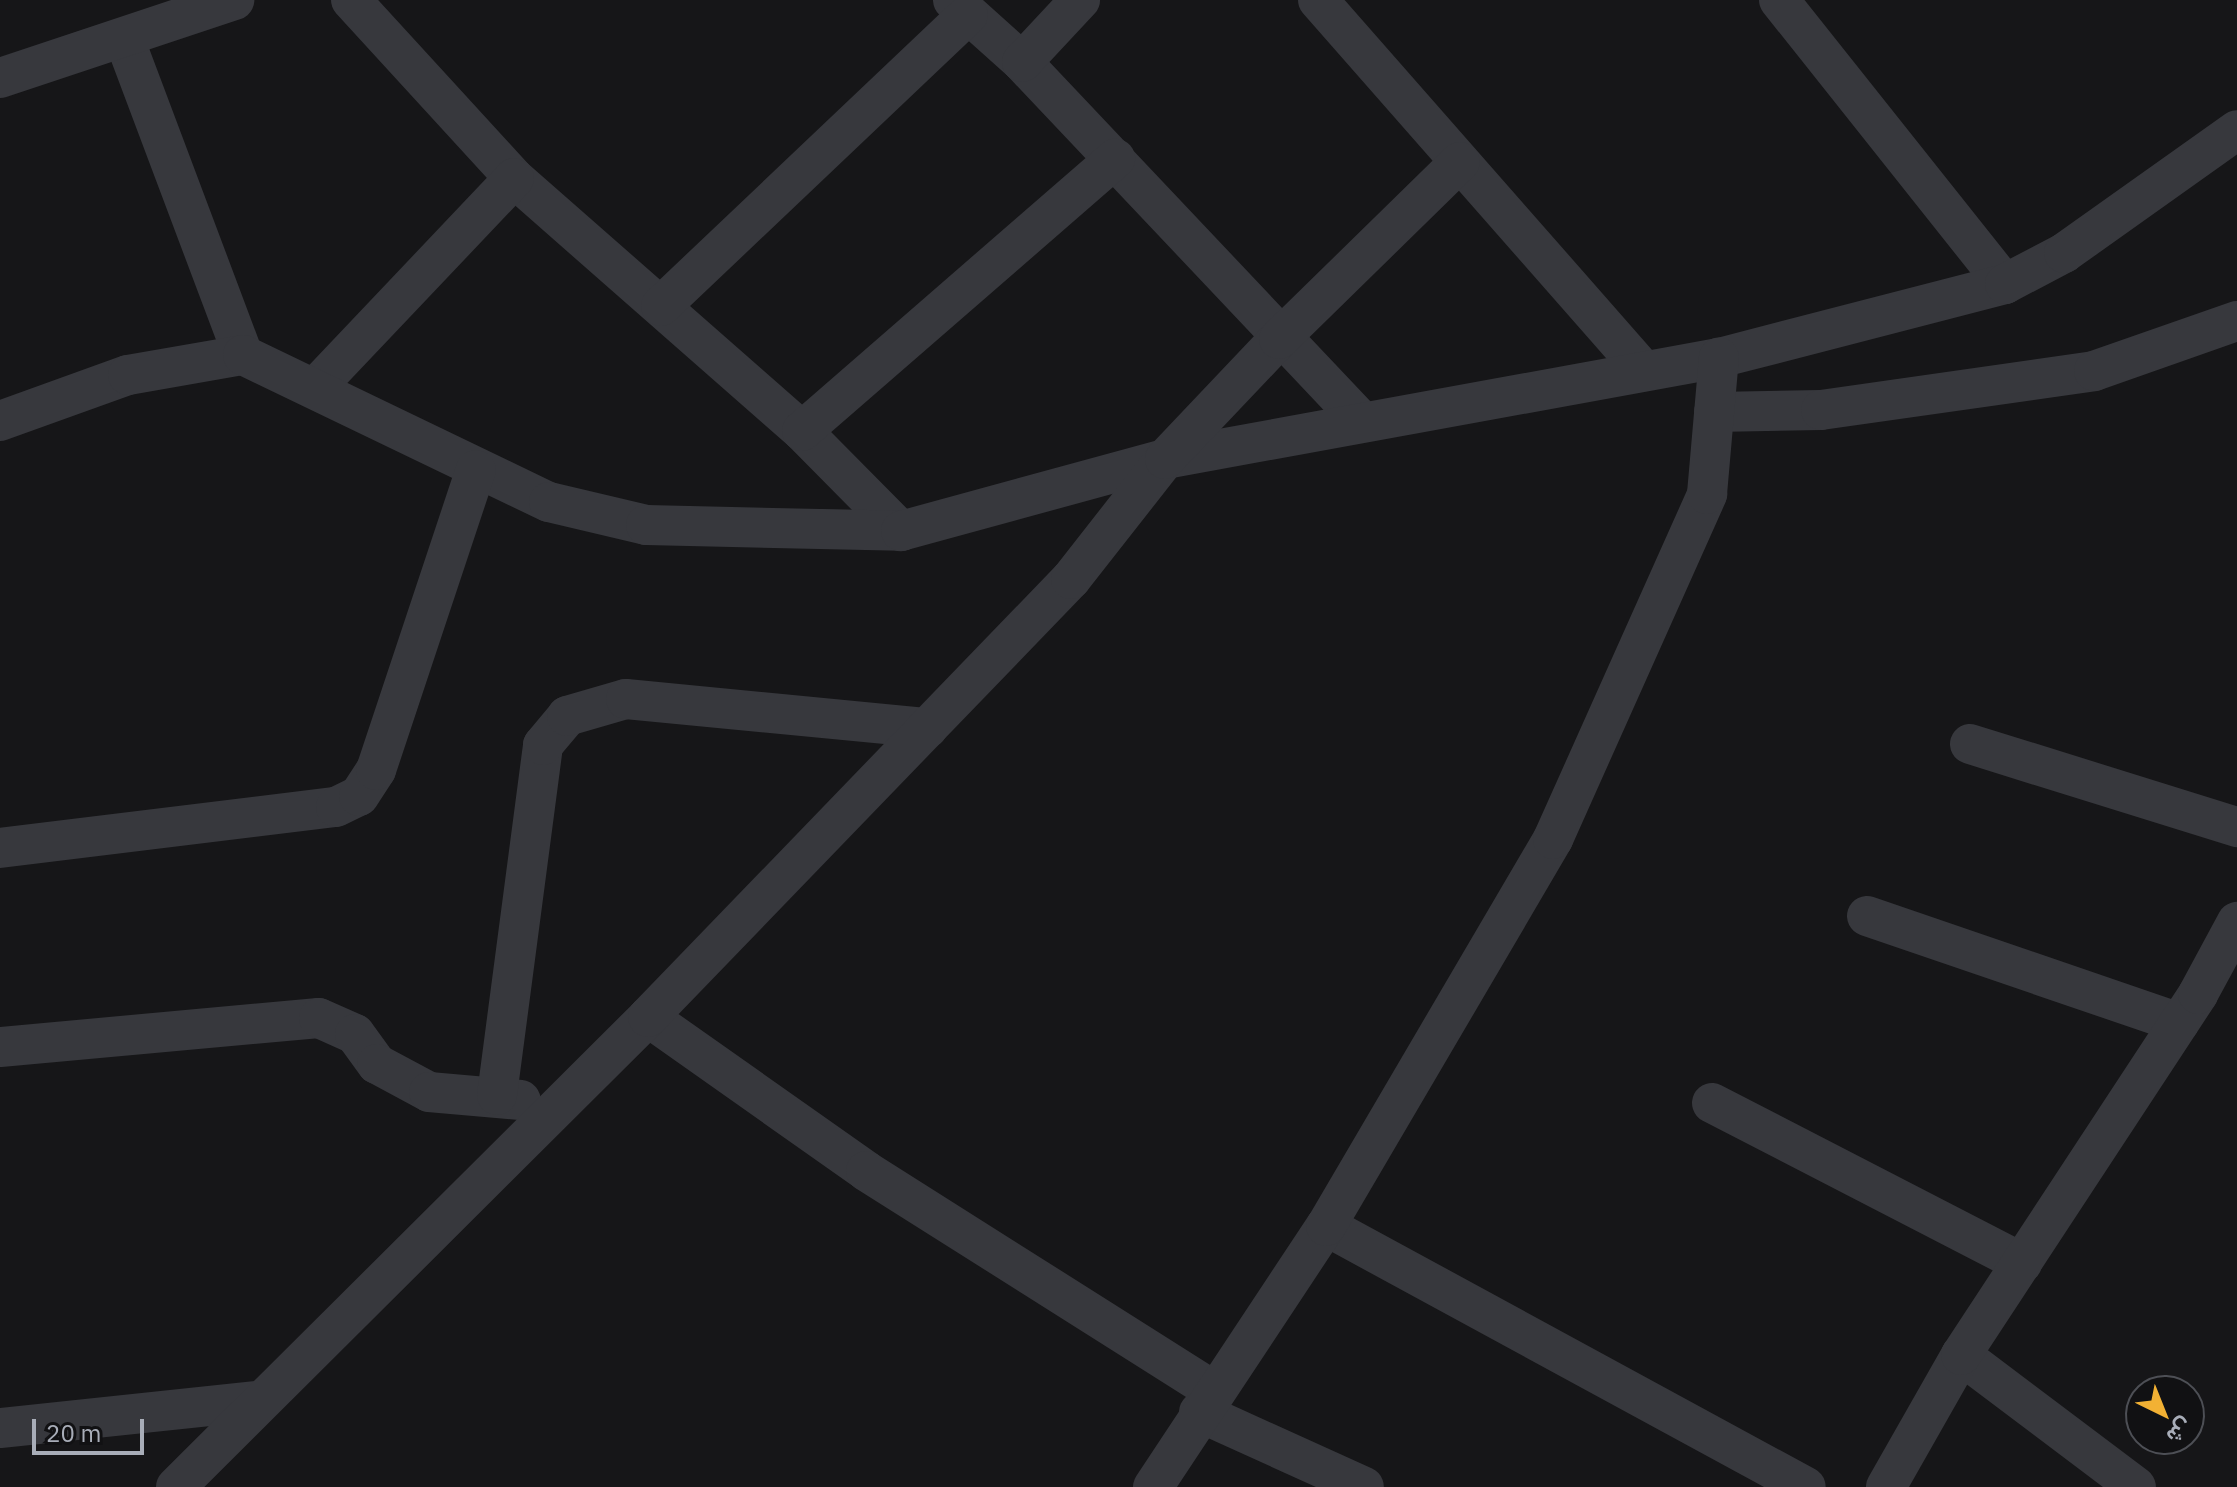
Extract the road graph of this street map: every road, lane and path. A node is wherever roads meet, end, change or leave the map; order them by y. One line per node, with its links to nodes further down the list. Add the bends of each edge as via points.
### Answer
1 (234, 0): 7 (street)
2 (351, 0): 13 (street)
3 (1080, 0): 8 (street)
4 (1318, 0): 12 (street)
5 (1794, 5): 14 (street)
6 (960, 7): 8 (street); 15 (street)
7 (125, 41): 9 (street); 18 (street)
8 (1022, 62): 11 (street)
9 (0, 78)
10 (2237, 130): 14 (street, via 2064,253)
11 (1115, 159): 17 (street); 25 (street)
12 (1460, 162): 17 (street); 20 (street)
13 (514, 178): 15 (street); 21 (street)
14 (2005, 284): 19 (street)
15 (661, 306): 25 (street)
16 (2237, 321): 22 (street, via 2094,371 1821,410)
17 (1279, 339): 23 (street); 26 (street)
18 (243, 355): 21 (street); 24 (street, via 140,371)
19 (1719, 358): 20 (street); 22 (street)
20 (1641, 368): 23 (street)
21 (315, 388): 27 (street)
22 (1714, 412): 41 (street, via 1707,494 1553,839)
23 (1360, 420): 26 (street)
24 (0, 421)
25 (802, 431): 28 (street)
26 (1165, 459): 28 (street); 29 (street, via 1071,579)
27 (476, 470): 28 (street, via 549,502 646,525); 32 (street, via 376,770 359,796 336,807)
28 (901, 531)
29 (928, 728): 35 (street); 38 (street, via 626,699 567,716 543,745)
30 (1970, 744): 31 (street)
31 (2237, 827)
32 (0, 848)
33 (1867, 916): 36 (street)
34 (2237, 922): 36 (street)
35 (648, 1017): 40 (street); 45 (street)
36 (2179, 1023): 42 (street)
37 (0, 1047): 38 (street, via 319,1018 355,1034 377,1064 429,1092)
38 (497, 1095): 40 (street)
39 (1712, 1103): 42 (street)
40 (556, 1107): 44 (street)
41 (1326, 1226): 45 (street); 50 (street)
42 (2022, 1263): 43 (street)
43 (1961, 1355): 51 (street); 52 (street)
44 (255, 1401): 46 (street); 47 (street)
45 (1206, 1401): 48 (street); 49 (street)
46 (0, 1428)
47 (176, 1487)
48 (1153, 1487)
49 (1364, 1487)
50 (1806, 1487)
51 (1886, 1487)
52 (2136, 1487)

